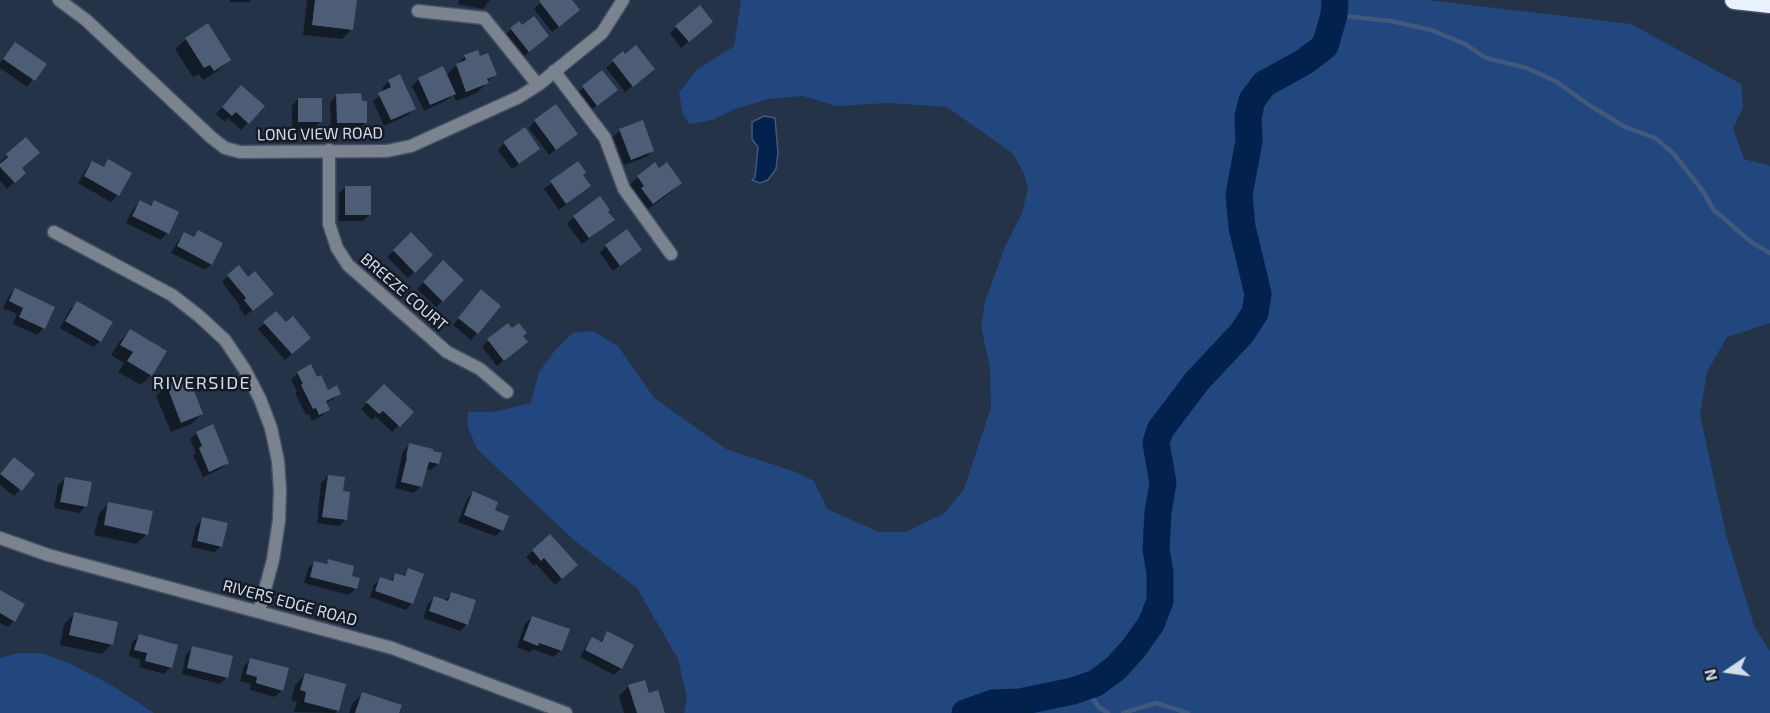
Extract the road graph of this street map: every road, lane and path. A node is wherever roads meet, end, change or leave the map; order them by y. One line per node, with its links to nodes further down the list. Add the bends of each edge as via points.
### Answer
1 (59, 0): 8 (street, LONG VIEW ROAD, via 86,20 225,148 240,152)
2 (623, 0): 6 (street, LONG VIEW ROAD, via 602,33)
3 (1734, 0): 4 (highway)
4 (1770, 4)
5 (418, 11): 7 (street, via 484,18)
6 (554, 71): 7 (street, LONG VIEW ROAD); 10 (street, via 605,138 624,189)
7 (538, 85): 8 (street, LONG VIEW ROAD, via 411,146)
8 (329, 150): 11 (street, BREEZE COURT, via 329,224 337,248 348,264 447,352 480,369)
9 (54, 232): 13 (street, via 172,295 225,340 245,370 271,428 280,490 273,560)
10 (670, 254)
11 (507, 392)
12 (0, 538): 13 (street, RIVERS EDGE ROAD, via 48,555)
13 (259, 611): 14 (street, RIVERS EDGE ROAD, via 392,648)
14 (566, 713)

